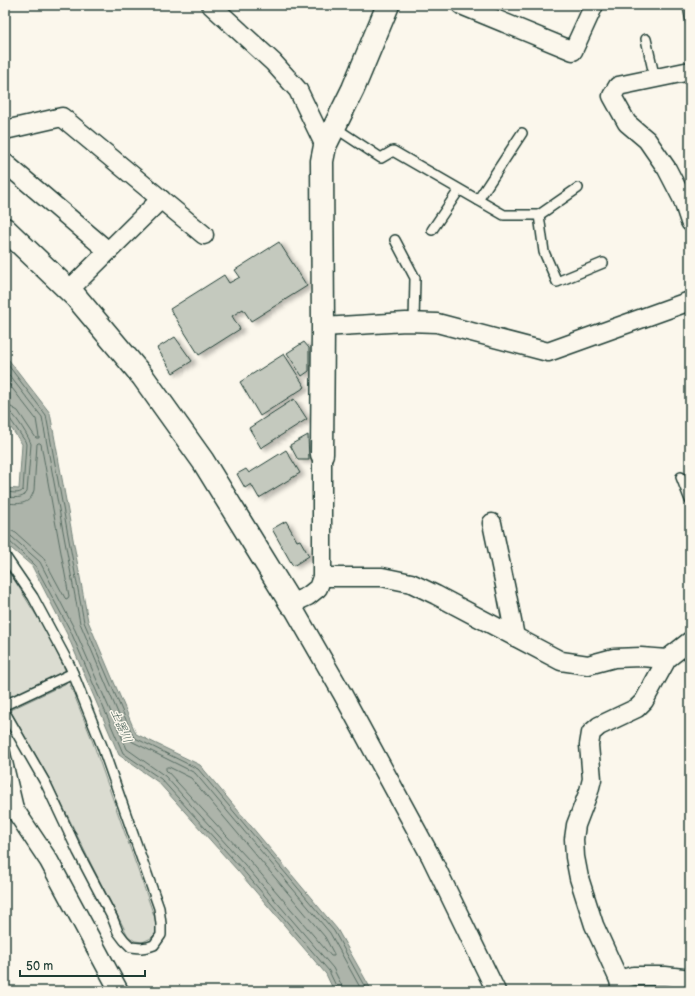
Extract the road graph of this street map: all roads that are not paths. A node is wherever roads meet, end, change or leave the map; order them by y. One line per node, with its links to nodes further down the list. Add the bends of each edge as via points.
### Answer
1 (211, 5): 12 (street, via 273,62 298,90)
2 (388, 5): 9 (street)
3 (461, 5): 5 (street)
4 (594, 5): 5 (street, via 573,52)
5 (496, 12)
6 (646, 39): 8 (lane)
7 (690, 71): 8 (street)
8 (655, 79): 19 (street, via 618,86 612,96 627,123 647,140 667,169 682,198)
9 (334, 127): 12 (street); 15 (lane, via 381,158 393,151)
10 (5, 130): 16 (street, via 62,116)
11 (522, 133): 17 (lane)
12 (325, 146): 29 (street, via 322,161)
13 (5, 163): 24 (street)
14 (578, 188): 18 (lane)
15 (459, 190): 17 (lane); 21 (lane)
16 (161, 199): 22 (street); 24 (street)
17 (478, 200): 18 (lane, via 504,215)
18 (539, 214): 25 (lane, via 544,252 557,282)
19 (690, 222)
20 (5, 229): 26 (street)
21 (432, 230)
22 (204, 235)
23 (395, 240): 28 (lane, via 415,278)
24 (108, 251): 26 (street)
25 (603, 263)
26 (69, 290): 36 (street, via 143,377 204,461)
27 (690, 301): 28 (street, via 548,352 437,323)
28 (414, 322): 29 (street)
29 (322, 327): 30 (street)
30 (322, 454): 35 (street)
31 (680, 477): 32 (lane)
32 (690, 500)
33 (492, 523): 37 (street)
34 (5, 556): 40 (lane, via 33,597)
35 (322, 577): 36 (street, via 318,588); 37 (street, via 382,577 411,583)
36 (291, 604): 49 (street, via 431,857)
37 (515, 637): 39 (street, via 561,661 588,665 614,658)
38 (690, 641): 39 (street)
39 (667, 659): 46 (street, via 644,701 637,708 599,726 591,733 589,745 592,779 574,838 579,878 594,926)
40 (73, 673): 41 (lane); 42 (lane, via 102,746 159,908 161,935 154,945 141,948 131,946 118,932 46,784 8,716)
41 (5, 705)
42 (5, 715)
43 (5, 751): 45 (lane)
44 (5, 795): 45 (street)
45 (22, 821): 48 (street, via 49,861)
46 (620, 985): 47 (street, via 633,976 665,976 683,978)
47 (690, 987)
48 (119, 991)
49 (496, 991)

